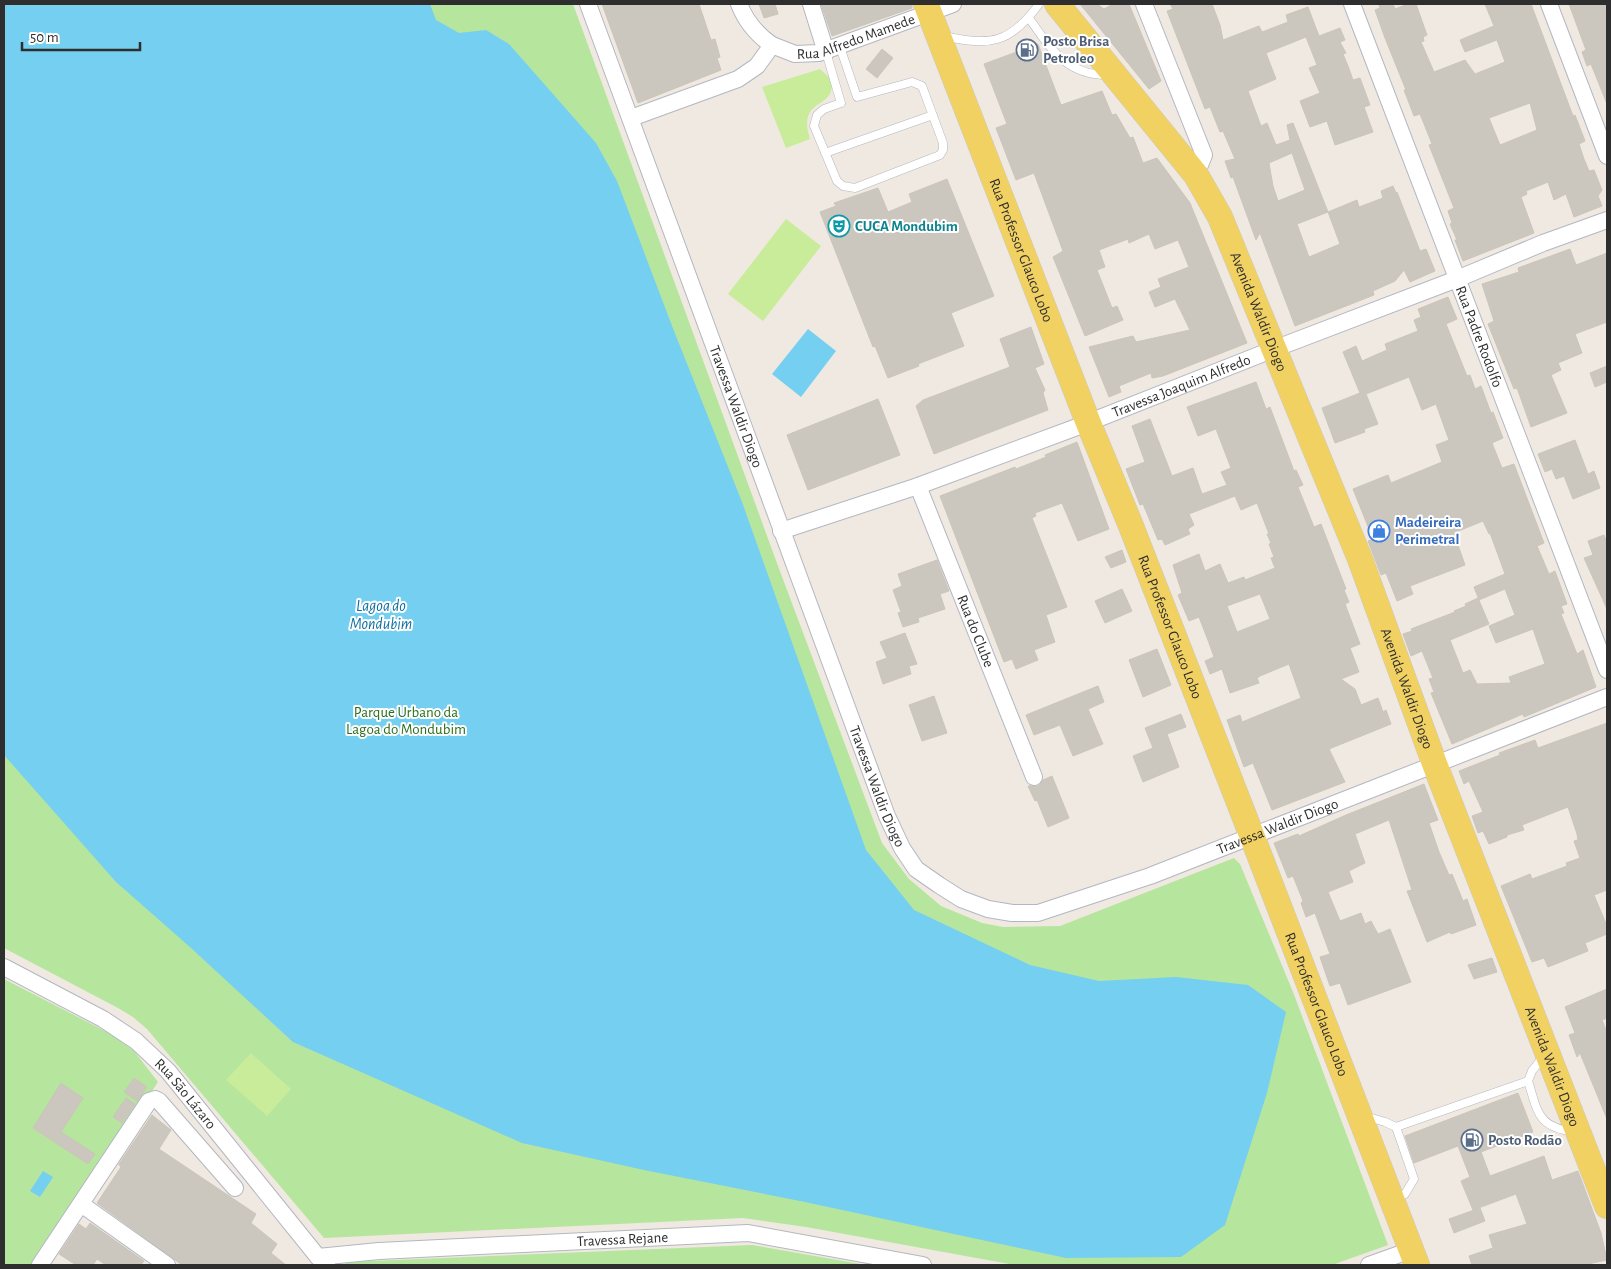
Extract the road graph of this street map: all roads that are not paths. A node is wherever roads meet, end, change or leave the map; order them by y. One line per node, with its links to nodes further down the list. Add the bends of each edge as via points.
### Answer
1 (588, 4): 16 (street, Travessa Waldir Diogo)
2 (739, 4): 12 (street, Rua Alfredo Mamede, via 751,27)
3 (811, 4): 13 (street)
4 (953, 4): 10 (street, Rua Alfredo Mamede)
5 (1039, 4): 11 (lane)
6 (1057, 4): 14 (main road, Avenida Waldir Diogo)
7 (1144, 4): 19 (street, via 1204,155)
8 (1352, 4): 21 (street, Rua Padre Rodolfo)
9 (1549, 4): 18 (street)
10 (931, 17): 11 (lane, via 964,40 982,42 1014,32); 13 (street, Rua Alfredo Mamede); 23 (main road, Rua Professor Glauco Lobo)
11 (1028, 18): 14 (lane, via 1060,58 1074,68 1090,74)
12 (772, 45): 13 (street, Rua Alfredo Mamede, via 807,55); 16 (street, via 757,66 738,79)
13 (833, 49): 15 (lane, via 857,97 912,82 922,86); 17 (lane, via 841,103 824,109 817,115 814,126)
14 (1114, 75): 19 (main road, Avenida Waldir Diogo)
15 (933, 115): 17 (lane); 17 (lane, via 943,143 940,155 855,188 836,181)
16 (631, 118): 25 (street, Travessa Waldir Diogo)
17 (825, 153)
18 (1607, 156)
19 (1196, 176): 22 (main road, Avenida Waldir Diogo, via 1220,217)
20 (1607, 220): 21 (street, Travessa Joaquim Alfredo)
21 (1457, 279): 22 (street, Travessa Joaquim Alfredo); 26 (street, Rua Padre Rodolfo)
22 (1274, 349): 23 (street, Travessa Joaquim Alfredo); 28 (main road, Avenida Waldir Diogo, via 1360,559)
23 (1088, 422): 24 (street, Travessa Joaquim Alfredo); 30 (main road, Rua Professor Glauco Lobo)
24 (918, 486): 25 (street, Travessa Joaquim Alfredo); 29 (street, Rua do Clube)
25 (781, 531): 30 (street, Travessa Waldir Diogo, via 887,816 916,869 939,885 961,899 988,909 1038,913 1150,876)
26 (1607, 670)
27 (1607, 697): 28 (street, Travessa Waldir Diogo)
28 (1435, 765): 30 (street, Travessa Waldir Diogo); 32 (main road, Avenida Waldir Diogo)
29 (1034, 777)
30 (1252, 836): 34 (main road, Rua Professor Glauco Lobo)
31 (4, 967): 43 (street, Rua São Lázaro, via 103,1019 136,1041 168,1071)
32 (1548, 1052): 33 (lane); 36 (main road, Avenida Waldir Diogo)
33 (1528, 1081): 35 (lane); 36 (lane, via 1540,1117 1558,1130)
34 (1360, 1115): 35 (lane); 39 (main road, Rua Professor Glauco Lobo)
35 (1396, 1127): 39 (lane, via 1414,1178 1405,1194)
36 (1578, 1133): 37 (main road, Avenida Waldir Diogo)
37 (1601, 1173): 41 (main road, Avenida Waldir Diogo)
38 (235, 1188): 40 (street, via 155,1099 150,1101)
39 (1392, 1201): 42 (main road, Rua Professor Glauco Lobo)
40 (80, 1204): 44 (street); 45 (street)
41 (1607, 1206)
42 (1414, 1257): 47 (street)
43 (318, 1262): 46 (street, Travessa Rejane, via 379,1251 748,1233)
44 (40, 1265)
45 (167, 1265)
46 (924, 1265)
47 (1369, 1265)

